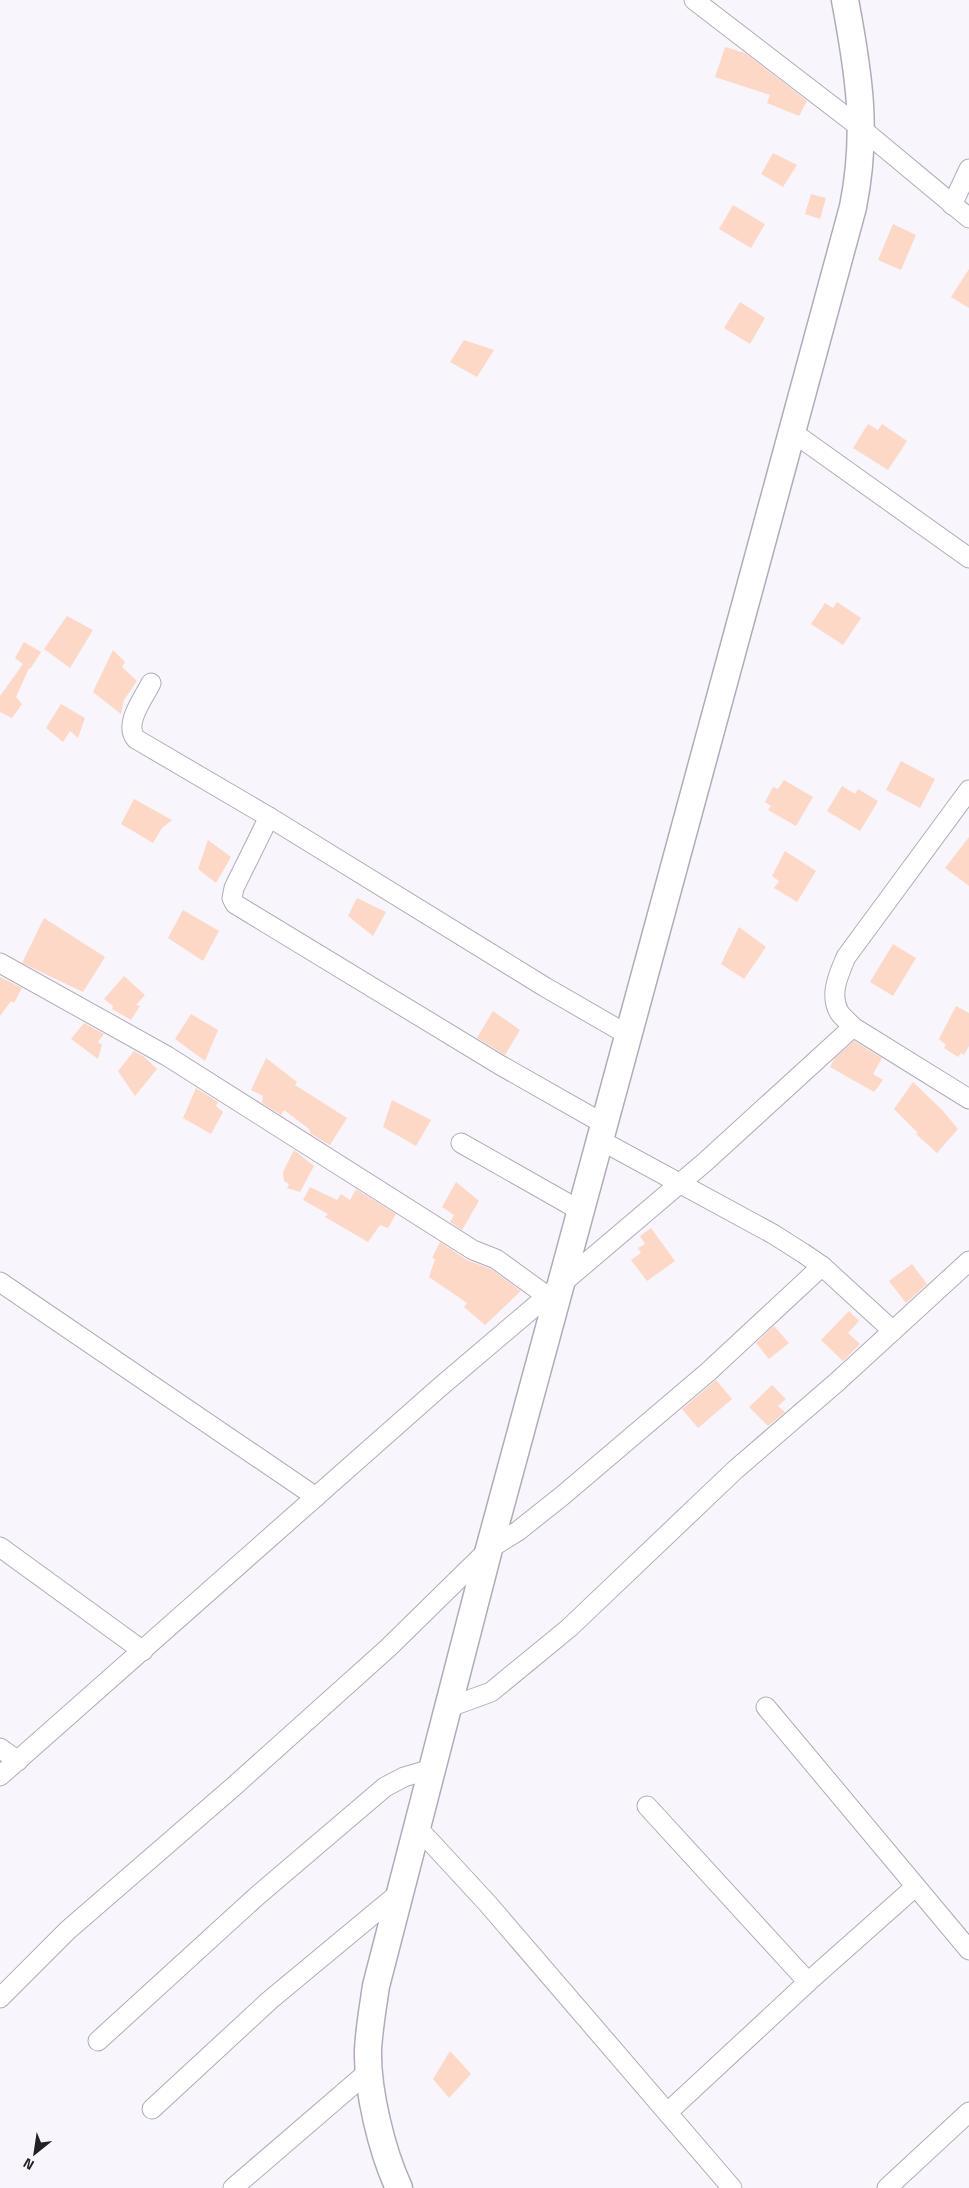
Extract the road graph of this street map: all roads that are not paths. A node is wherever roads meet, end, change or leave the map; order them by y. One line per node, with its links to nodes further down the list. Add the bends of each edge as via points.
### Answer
1 (694, 0): 3 (street)
2 (846, 0): 3 (street, via 861,96)
3 (862, 129): 5 (street); 7 (street, via 852,206)
4 (969, 169): 5 (street)
5 (952, 205): 6 (street)
6 (969, 218)
7 (791, 431): 8 (street); 14 (street)
8 (969, 558)
9 (151, 683): 11 (street, via 131,723 131,734)
10 (969, 790): 13 (street, via 846,957 836,983 835,997 839,1012)
11 (269, 818): 14 (street); 16 (street, via 234,888 232,898 235,904 492,1060)
12 (0, 963): 23 (street, via 167,1056 473,1250)
13 (853, 1027): 15 (street); 18 (street)
14 (628, 1035): 16 (street)
15 (969, 1098)
16 (602, 1132): 18 (street); 19 (street)
17 (461, 1143): 19 (street)
18 (680, 1184): 21 (street, via 773,1234); 23 (street)
19 (581, 1211): 23 (street)
20 (969, 1261): 24 (street)
21 (822, 1266): 24 (street); 27 (street, via 708,1372 562,1496)
22 (0, 1282): 25 (street)
23 (554, 1290): 25 (street); 27 (street)
24 (893, 1331): 30 (street, via 735,1470 569,1628 491,1692)
25 (316, 1497): 28 (street)
26 (0, 1547): 28 (street)
27 (489, 1549): 30 (street); 41 (street, via 388,1648 68,1930)
28 (143, 1651): 32 (street)
29 (766, 1707): 37 (street)
30 (447, 1708): 33 (street)
31 (0, 1748): 32 (street)
32 (18, 1761): 34 (street)
33 (431, 1769): 36 (street); 42 (street, via 385,1787 257,1896)
34 (0, 1776)
35 (647, 1806): 40 (street)
36 (416, 1826): 38 (street); 45 (street)
37 (915, 1887): 39 (street); 40 (street)
38 (399, 1893): 43 (street, via 376,1986 370,2027); 44 (street, via 270,2000)
39 (969, 1950)
40 (808, 1982): 45 (street)
41 (0, 1998)
42 (98, 2041)
43 (369, 2071): 47 (street); 48 (street, via 385,2148)
44 (152, 2109)
45 (668, 2112): 49 (street)
46 (969, 2112): 50 (street)
47 (233, 2188)
48 (399, 2188)
49 (732, 2188)
50 (887, 2188)

